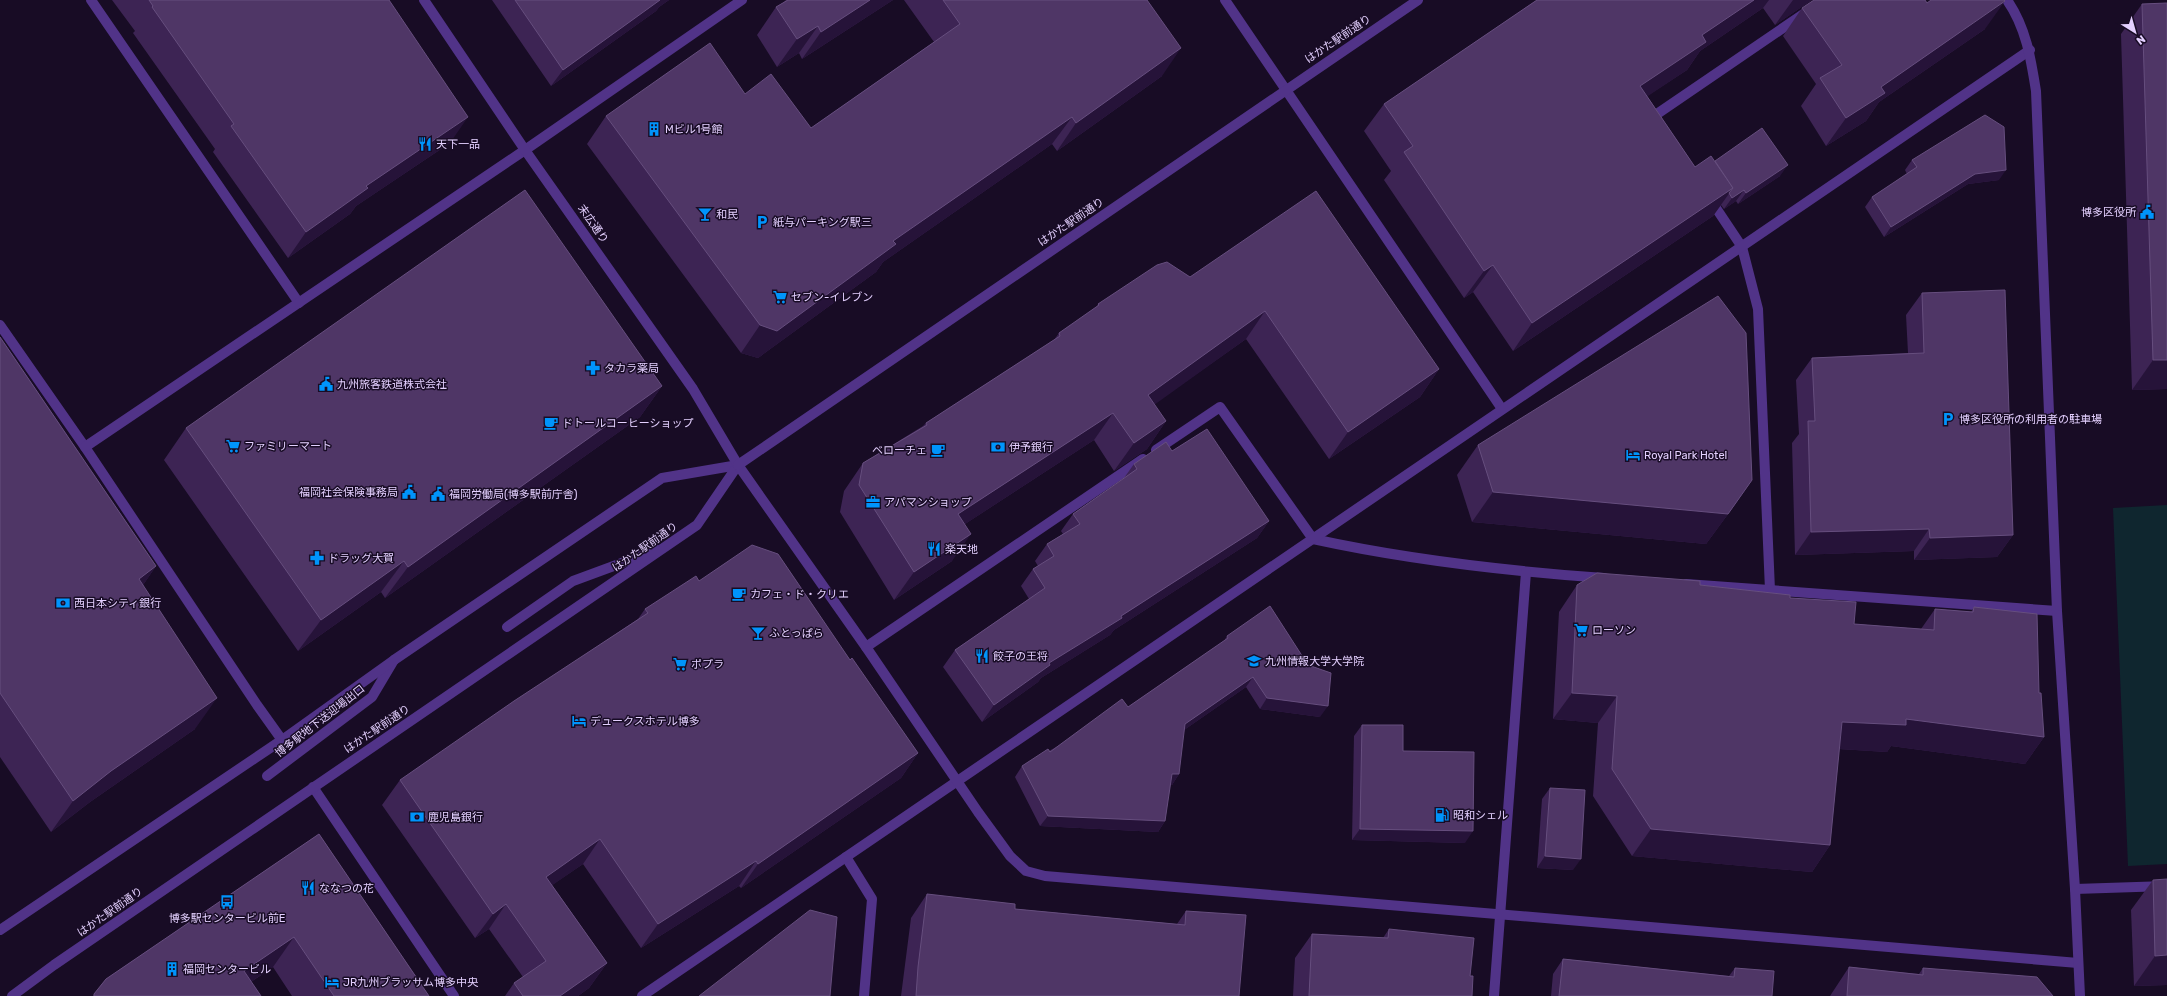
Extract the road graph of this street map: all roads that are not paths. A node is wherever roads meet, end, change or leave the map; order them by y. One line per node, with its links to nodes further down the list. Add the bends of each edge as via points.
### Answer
1 (91, 0): 14 (street)
2 (424, 0): 11 (street, 末広通り)
3 (742, 0): 11 (street)
4 (1225, 0): 9 (street)
5 (1418, 0): 9 (street, はかた駅前通り)
6 (1824, 0): 10 (street, via 1654,116)
7 (2007, 0): 8 (street, via 2014,10)
8 (2030, 50): 13 (street); 25 (street, via 2036,91)
9 (1284, 90): 16 (street); 18 (street, はかた駅前通り)
10 (1662, 129)
11 (526, 150): 14 (street); 18 (street, 末広通り, via 694,388)
12 (1702, 188): 13 (street)
13 (1742, 247): 16 (street); 24 (street, via 1758,309)
14 (299, 303): 17 (street)
15 (0, 325): 17 (street)
16 (1502, 409): 19 (street)
17 (85, 447): 29 (street)
18 (738, 464): 20 (street, はかた駅前通り, via 697,525); 27 (street, 末広通り); 28 (street, はかた駅前通り, via 662,478)
19 (1313, 538): 21 (street, via 1378,553); 27 (street, via 1220,407); 31 (street)
20 (668, 546): 26 (street, via 573,581); 32 (street, はかた駅前通り)
21 (1526, 572): 22 (street); 36 (street)
22 (1613, 578)
23 (1676, 583): 24 (street)
24 (1770, 590): 25 (street)
25 (2057, 611): 35 (street)
26 (507, 627)
27 (866, 648): 31 (street, 末広通り)
28 (394, 660): 29 (street, はかた駅前通り); 30 (street, 博多駅地下送迎場出口, via 372,698)
29 (282, 740): 37 (street, はかた駅前通り)
30 (267, 776)
31 (957, 781): 33 (street); 36 (street, 末広通り, via 1010,856 1026,871 1045,876)
32 (313, 786): 39 (street, はかた駅前通り); 40 (street)
33 (846, 857): 41 (street); 42 (street, via 872,899)
34 (2167, 886): 35 (street)
35 (2075, 889): 38 (street)
36 (1501, 915): 38 (street, 末広通り); 43 (street)
37 (0, 930)
38 (2078, 963): 44 (street)
39 (12, 996)
40 (454, 996)
41 (642, 996)
42 (864, 996)
43 (1494, 996)
44 (2080, 996)

